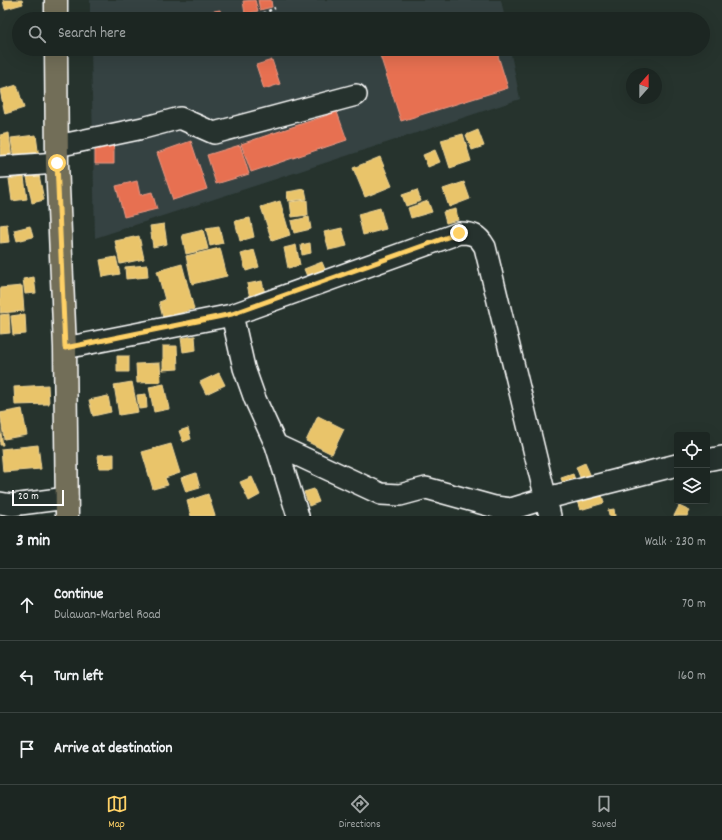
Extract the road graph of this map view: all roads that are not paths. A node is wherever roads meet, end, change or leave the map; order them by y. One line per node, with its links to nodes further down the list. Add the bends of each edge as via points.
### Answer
1 (56, 0): 2 (main road)
2 (56, 12)
3 (56, 56): 5 (main road)
4 (356, 95): 5 (street, via 214,132 180,118)
5 (57, 154): 6 (street); 8 (main road)
6 (0, 167)
7 (232, 314): 8 (street); 9 (street, via 244,368); 15 (street, via 459,233 471,233 480,238 485,247)
8 (65, 348): 14 (main road)
9 (276, 445): 15 (street, via 381,494 400,495 426,488 495,507); 16 (street)
10 (722, 457): 11 (street)
11 (710, 459)
12 (674, 466): 15 (street)
13 (0, 503): 14 (street, via 12,506)
14 (67, 507)
15 (548, 507)
16 (298, 516)

